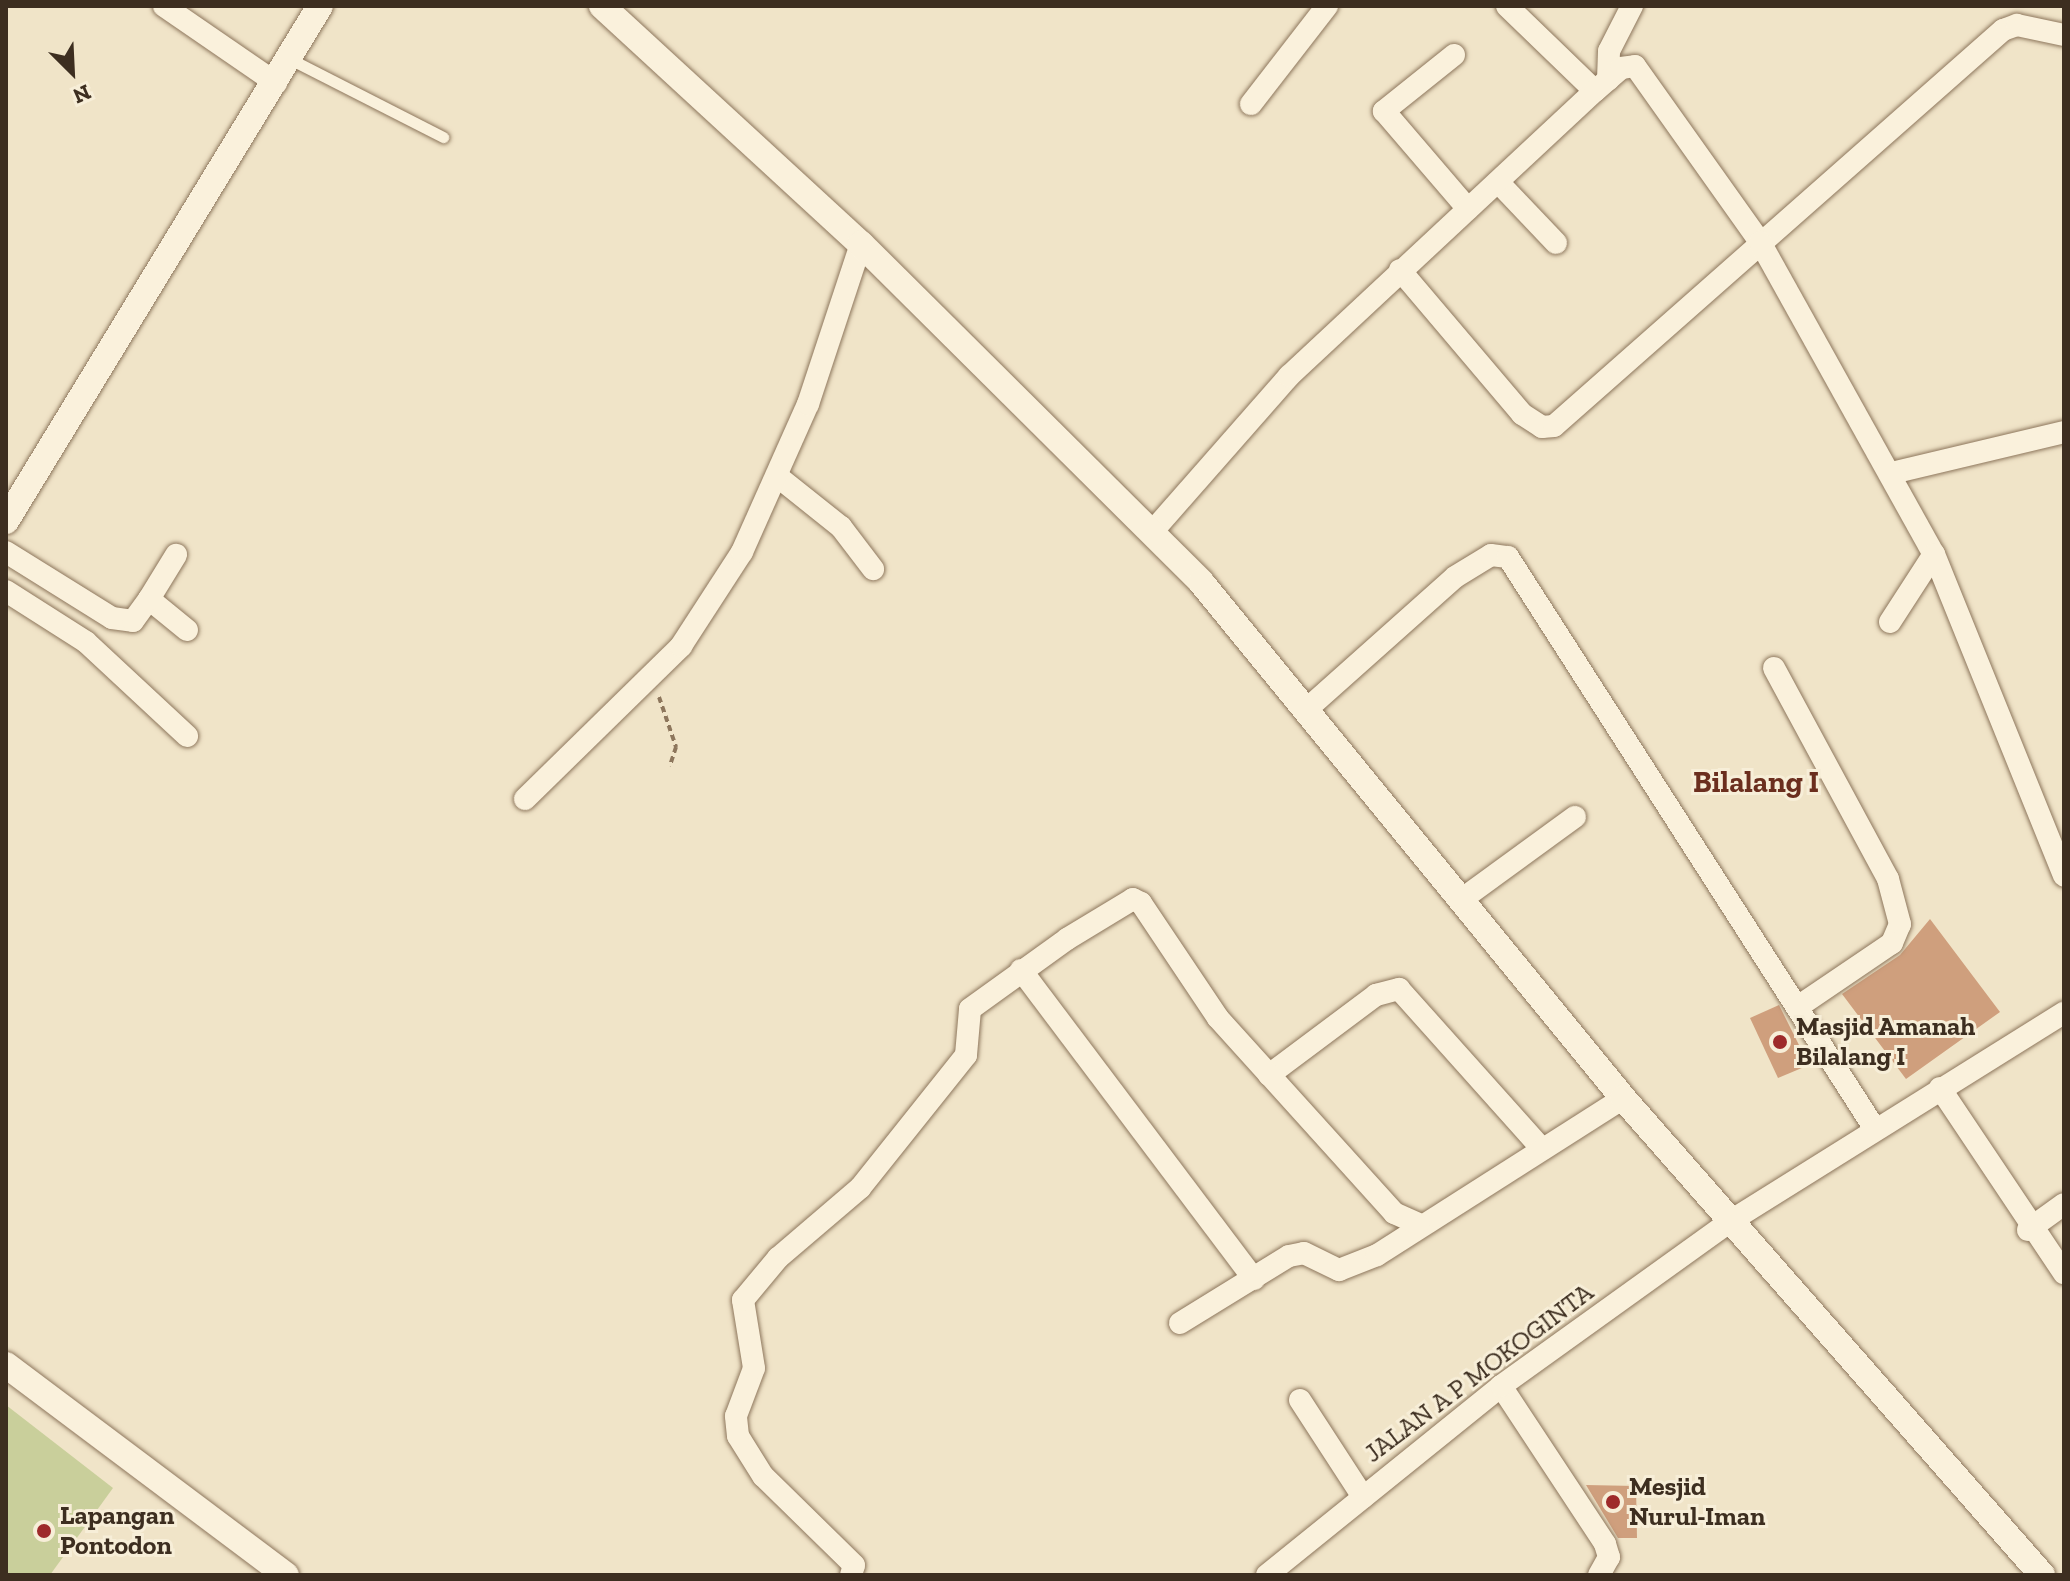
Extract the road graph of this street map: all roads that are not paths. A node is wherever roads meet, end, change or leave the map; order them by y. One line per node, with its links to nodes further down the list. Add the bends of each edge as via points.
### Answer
1 (164, 6): 10 (street)
2 (320, 6): 9 (street)
3 (602, 6): 18 (street)
4 (1327, 6): 12 (street)
5 (1507, 6): 11 (street)
6 (1632, 6): 11 (street, via 1609,51)
7 (2064, 35): 16 (street, via 2017,25 2003,30)
8 (1454, 55): 15 (street, via 1384,111)
9 (290, 59): 10 (street); 13 (lane)
10 (276, 83): 23 (street)
11 (1602, 85): 14 (street); 16 (street, via 1626,66 1638,68)
12 (1251, 104)
13 (443, 137)
14 (1498, 182): 15 (street); 17 (street)
15 (1468, 209): 19 (street)
16 (1760, 242): 19 (street, via 1566,421 1542,427 1500,391); 21 (street)
17 (1556, 243)
18 (861, 244): 22 (street); 24 (street)
19 (1400, 270): 24 (street, via 1289,376)
20 (2064, 432): 21 (street)
21 (1892, 473): 26 (street)
22 (777, 476): 28 (street, via 841,527); 36 (street, via 742,552 654,674)
23 (6, 521)
24 (1152, 532): 34 (street)
25 (6, 552): 30 (street, via 112,618 133,621)
26 (1934, 554): 31 (street); 38 (street)
27 (176, 555): 30 (street)
28 (873, 569)
29 (6, 591): 35 (street, via 86,642)
30 (149, 599): 32 (street)
31 (1890, 622)
32 (187, 630)
33 (1774, 668): 41 (street, via 1888,879 1900,924 1892,943)
34 (1307, 709): 39 (street); 41 (street, via 1420,604 1477,562 1505,555)
35 (187, 736)
36 (525, 799)
37 (1575, 817): 39 (street)
38 (2064, 876)
39 (1461, 900): 45 (street)
40 (1021, 970): 43 (street, via 1136,900 1214,1013); 53 (street); 60 (street, via 970,1009 966,1055 860,1188 778,1258 743,1300 754,1368 736,1416 738,1436 763,1476 854,1565)
41 (1799, 1006): 46 (street)
42 (2064, 1013): 44 (street, JALAN A P MOKOGINTA)
43 (1269, 1075): 47 (street, via 1376,995 1399,989); 50 (street, via 1394,1213)
44 (1940, 1088): 46 (street, JALAN A P MOKOGINTA); 51 (street)
45 (1623, 1098): 47 (street); 49 (street)
46 (1875, 1129): 49 (street, JALAN A P MOKOGINTA)
47 (1541, 1148): 50 (street)
48 (2064, 1204): 51 (street)
49 (1729, 1222): 56 (street, JALAN A P MOKOGINTA); 63 (street)
50 (1419, 1224): 53 (street, via 1346,1268 1304,1253)
51 (2028, 1230): 52 (street)
52 (2064, 1273)
53 (1254, 1279): 54 (street)
54 (1180, 1323)
55 (6, 1365): 59 (street)
56 (1501, 1386): 58 (street, JALAN A P MOKOGINTA); 62 (street, via 1605,1544 1609,1557)
57 (1300, 1400): 58 (street)
58 (1363, 1497): 61 (street, JALAN A P MOKOGINTA)
59 (286, 1575)
60 (851, 1575)
61 (1267, 1575)
62 (1599, 1575)
63 (2042, 1575)

